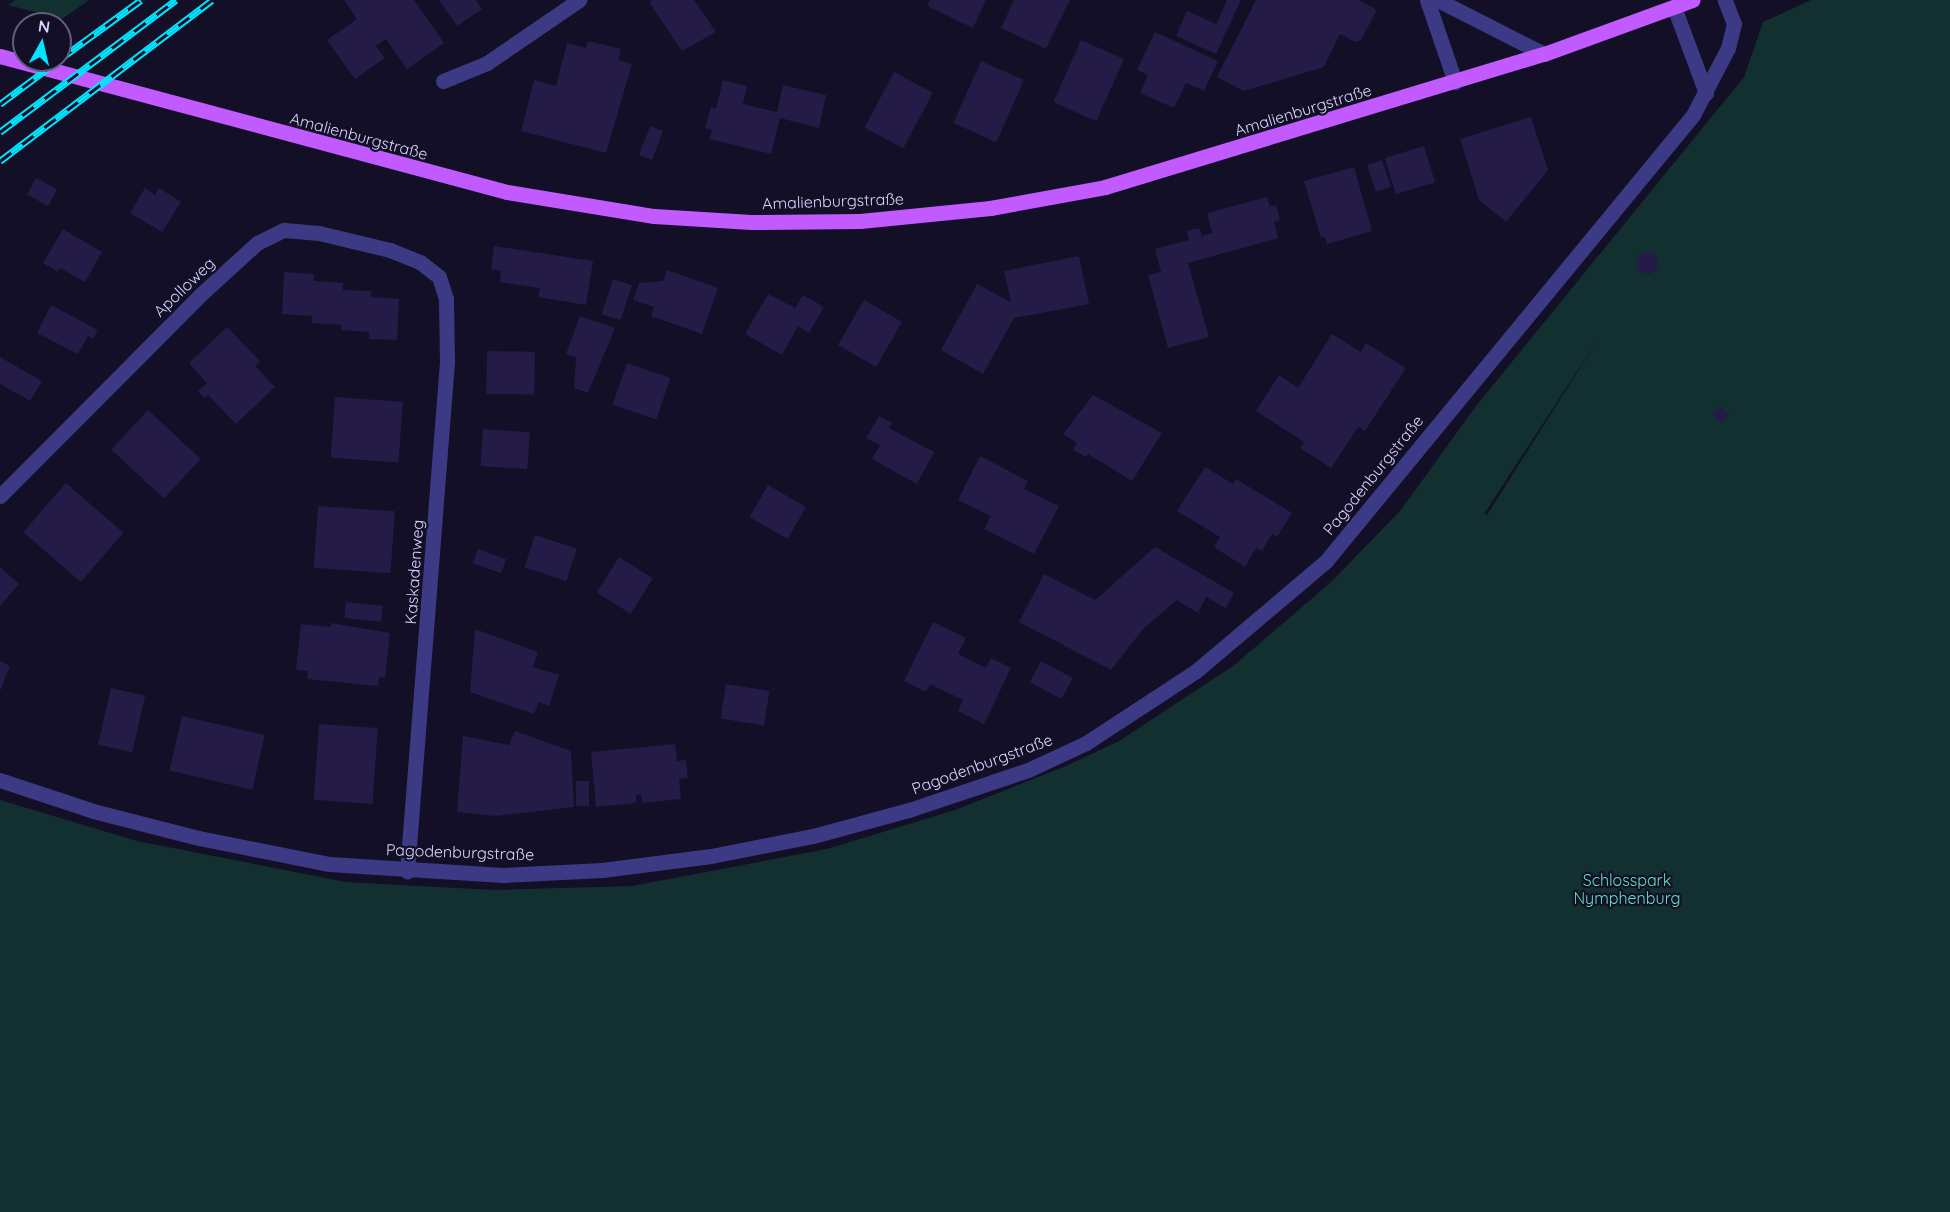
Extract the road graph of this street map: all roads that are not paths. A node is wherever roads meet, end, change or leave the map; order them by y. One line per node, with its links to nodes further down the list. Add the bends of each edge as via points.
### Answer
1 (579, 0): 9 (street, via 487,63)
2 (1427, 0): 10 (street)
3 (1438, 0): 7 (street)
4 (1692, 0): 6 (main road, Amalienburgstraße)
5 (1725, 0): 11 (street, Pagodenburgstraße, via 1733,29 1724,62)
6 (1674, 7): 7 (main road, Amalienburgstraße); 11 (street)
7 (1544, 54): 10 (main road, Amalienburgstraße)
8 (0, 56): 10 (main road, Amalienburgstraße, via 507,192 654,216 751,222 860,221 990,208 1105,187)
9 (443, 81)
10 (1455, 81)
11 (1706, 93): 15 (street, Pagodenburgstraße, via 1693,115 1326,561 1196,671 1086,743 1028,770 909,810 813,836 722,854 602,870 503,875)
12 (439, 277): 13 (street, Apolloweg, via 420,262 390,250 319,233 284,230 257,243); 15 (street, Kaskadenweg, via 446,299 447,362)
13 (0, 496)
14 (0, 780): 15 (street, Pagodenburgstraße, via 93,811 199,838 329,864)
15 (407, 871)

